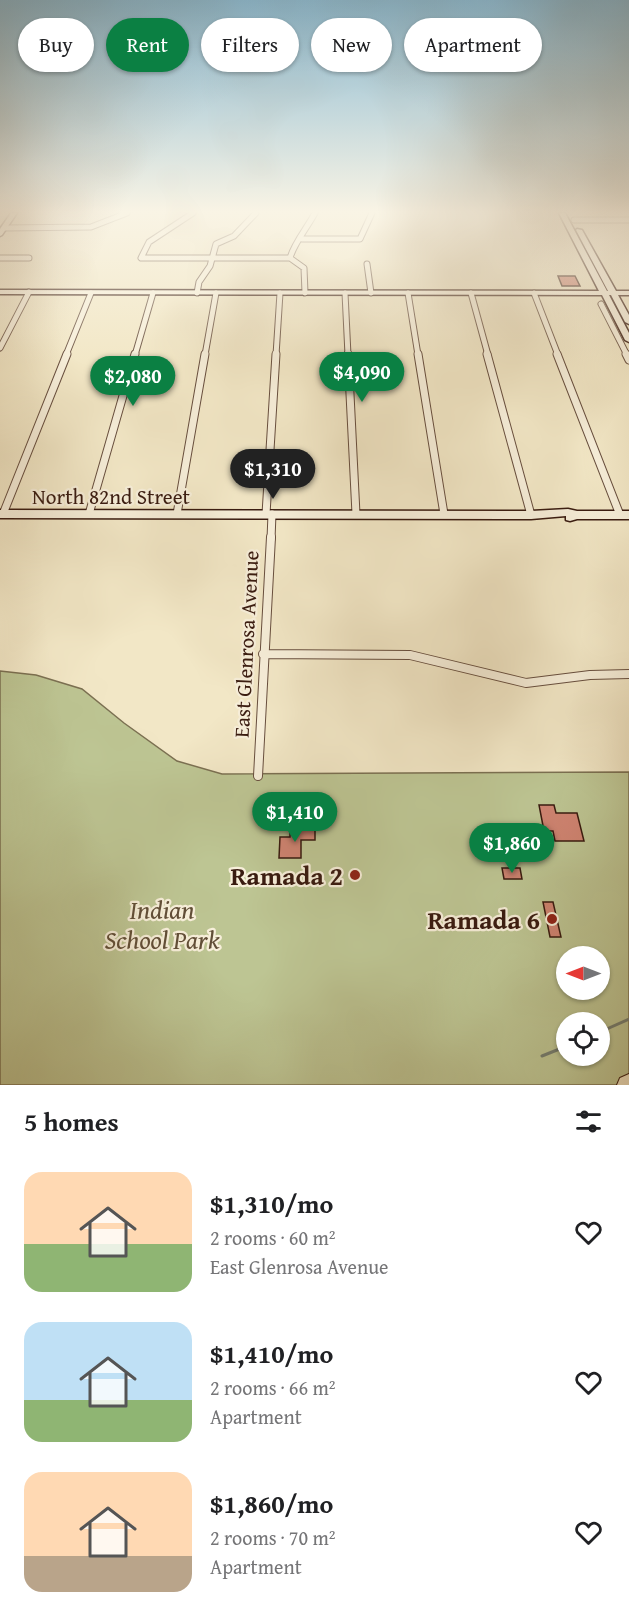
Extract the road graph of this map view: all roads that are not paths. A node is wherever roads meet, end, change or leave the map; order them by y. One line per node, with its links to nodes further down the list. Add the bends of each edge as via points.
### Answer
1 (211, 264): 10 (street)
2 (298, 264): 13 (street, via 304,268)
3 (367, 264): 15 (street)
4 (591, 264): 19 (street)
5 (594, 264): 19 (street)
6 (0, 292): 7 (street)
7 (29, 292): 8 (street); 24 (street)
8 (91, 293): 9 (street); 26 (street)
9 (153, 293): 10 (street); 27 (street)
10 (197, 293): 11 (street)
11 (216, 293): 12 (street); 28 (street)
12 (280, 293): 13 (street); 29 (street, East Glenrosa Avenue)
13 (305, 293): 14 (street)
14 (345, 293): 15 (street); 30 (street)
15 (371, 293): 16 (street)
16 (408, 293): 17 (street); 31 (street)
17 (471, 293): 18 (street); 32 (street)
18 (534, 293): 19 (street); 33 (street)
19 (608, 293): 20 (street); 21 (street); 22 (street)
20 (629, 293)
21 (605, 307): 23 (street); 25 (street)
22 (629, 322)
23 (629, 340)
24 (0, 348)
25 (629, 360)
26 (2, 514): 27 (street, North 82nd Street)
27 (89, 514): 28 (street, North 82nd Street)
28 (177, 514): 29 (street, North 82nd Street)
29 (269, 514): 30 (street, North 82nd Street); 34 (street, East Glenrosa Avenue)
30 (356, 514): 31 (street, North 82nd Street)
31 (444, 514): 32 (street, North 82nd Street)
32 (531, 514): 33 (street, North 82nd Street)
33 (625, 515)
34 (263, 654): 35 (street, via 410,655 526,683); 36 (street, East Glenrosa Avenue)
35 (629, 674)
36 (258, 776)

